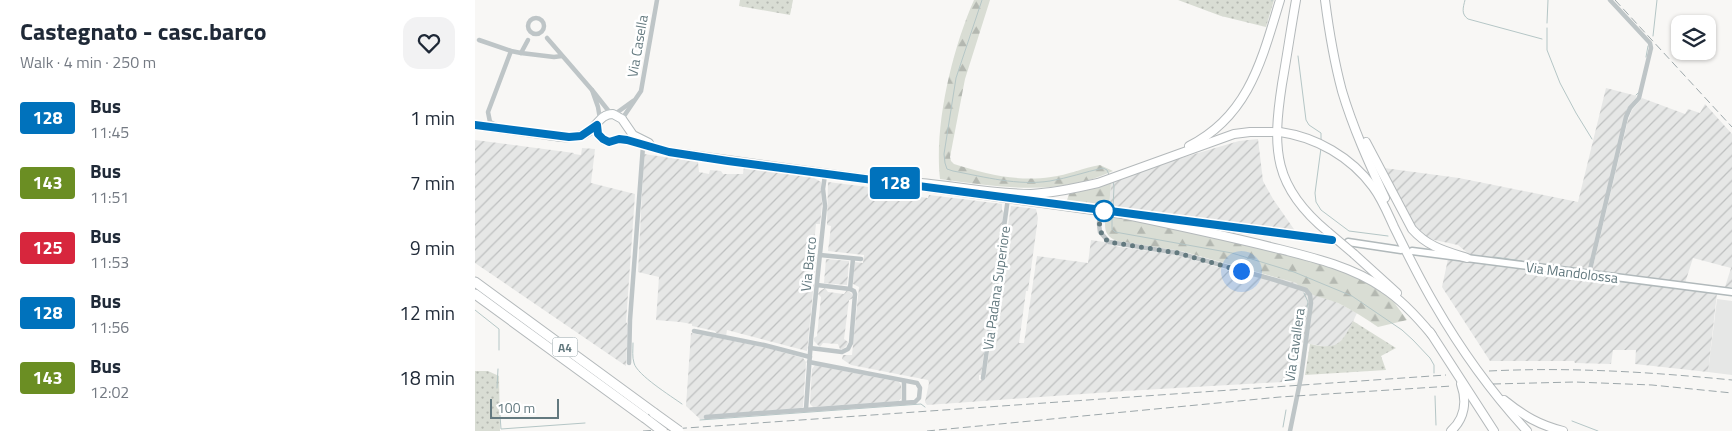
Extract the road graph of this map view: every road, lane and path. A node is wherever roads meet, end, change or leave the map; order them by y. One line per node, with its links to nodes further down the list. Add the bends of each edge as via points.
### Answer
1 (657, 0): 15 (street, Via Casella)
2 (1280, 0): 25 (main road, via 1255,76 1234,110 1199,140)
3 (1296, 0): 48 (main road, bridge, via 1278,110 1277,152 1281,169 1294,196 1309,215 1403,299)
4 (1325, 0): 14 (main road, via 1335,65)
5 (1610, 0): 41 (street, via 1651,48 1639,98 1626,117)
6 (544, 27): 7 (street, via 542,31); 7 (street, via 541,20 534,18 529,23); 8 (street)
7 (534, 32): 8 (street); 11 (street)
8 (547, 38): 12 (street)
9 (479, 40): 10 (street)
10 (511, 51): 11 (street); 19 (street, via 488,114 490,122)
11 (521, 53): 12 (street)
12 (562, 56): 13 (street)
13 (591, 90): 16 (street); 17 (street, via 597,101)
14 (1343, 92): 37 (main road, via 1412,229 1429,244); 40 (main road)
15 (638, 96): 16 (street, Via Casella); 16 (street, Via Casella)
16 (619, 120): 17 (main road, via 606,114); 21 (main road); 22 (main road); 23 (main road, via 633,135)
17 (598, 122): 19 (main road, via 587,133 575,137); 20 (main road)
18 (475, 127): 19 (main road); 20 (main road, via 568,140)
19 (503, 129)
20 (600, 137): 21 (main road, via 609,142)
21 (619, 139): 22 (main road)
22 (643, 146): 23 (main road); 51 (street)
23 (669, 152): 24 (main road)
24 (825, 174): 26 (main road); 36 (street, Via Barco)
25 (1115, 176): 26 (main road, via 1080,187 1031,194); 40 (main road, via 1224,137 1250,132 1276,132 1308,139 1344,158 1363,176 1378,195)
26 (883, 181): 27 (main road)
27 (1008, 198): 28 (main road); 53 (street, Via Padana Superiore)
28 (1100, 210): 29 (main road); 30 (street)
29 (1122, 214): 31 (main road); 48 (main road, via 1242,240 1340,266 1383,288)
30 (1102, 236): 32 (street); 61 (street, Via Cavallera, via 1114,243 1178,253 1306,290 1311,302)
31 (1332, 240)
32 (1101, 242)
33 (1348, 242): 34 (main road)
34 (1401, 250)
35 (1412, 251): 37 (main road, Via Mandolossa)
36 (820, 255): 38 (street); 43 (street, Via Barco)
37 (1467, 258): 41 (main road, Via Mandolossa)
38 (853, 259): 39 (street); 44 (street)
39 (861, 260)
40 (1415, 269): 55 (main road, via 1453,336)
41 (1589, 274): 45 (main road, Via Mandolossa)
42 (475, 282): 60 (highway, A4, bridge)
43 (817, 285): 44 (street); 49 (street, Via Barco)
44 (850, 288): 49 (street, via 855,294 850,347 842,352)
45 (1732, 292)
46 (475, 294): 59 (highway, A4, bridge)
47 (694, 332): 50 (street, via 757,344)
48 (1432, 335): 52 (main road)
49 (810, 348): 50 (street, Via Barco)
50 (809, 359): 54 (street); 57 (street, Via Barco)
51 (629, 363)
52 (1453, 366): 62 (main road, via 1461,381 1465,400 1459,423); 63 (main road)
53 (983, 378)
54 (904, 381): 56 (street); 56 (street, via 917,383 920,388 918,401)
55 (1492, 391): 64 (main road); 65 (main road, via 1527,418)
56 (904, 402): 57 (street)
57 (806, 409): 58 (street)
58 (706, 418)
59 (663, 431)
60 (679, 431)
61 (1290, 431)
62 (1451, 431)
63 (1494, 431)
64 (1527, 431)
65 (1563, 431)

